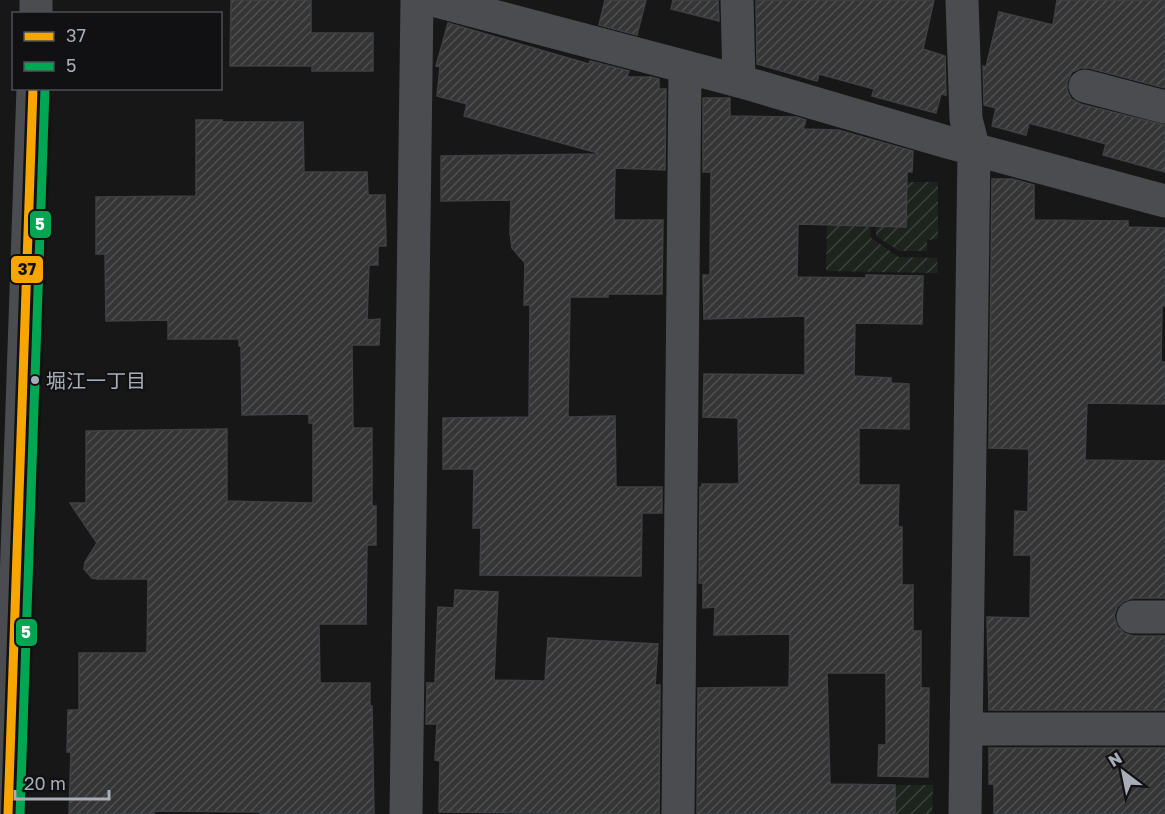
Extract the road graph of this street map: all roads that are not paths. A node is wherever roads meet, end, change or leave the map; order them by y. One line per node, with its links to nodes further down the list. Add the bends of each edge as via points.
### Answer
1 (417, 0): 16 (street)
2 (433, 0): 5 (street)
3 (737, 0): 7 (street)
4 (962, 0): 11 (street, via 966,119)
5 (487, 8): 6 (street)
6 (685, 67): 7 (street); 17 (street)
7 (739, 81): 11 (street)
8 (1085, 86): 10 (street)
9 (33, 90): 15 (street)
10 (1165, 107)
11 (974, 150): 12 (street); 13 (street)
12 (1165, 201)
13 (967, 729): 14 (street); 18 (street)
14 (1165, 729)
15 (8, 814)
16 (406, 814)
17 (678, 814)
18 (965, 814)

